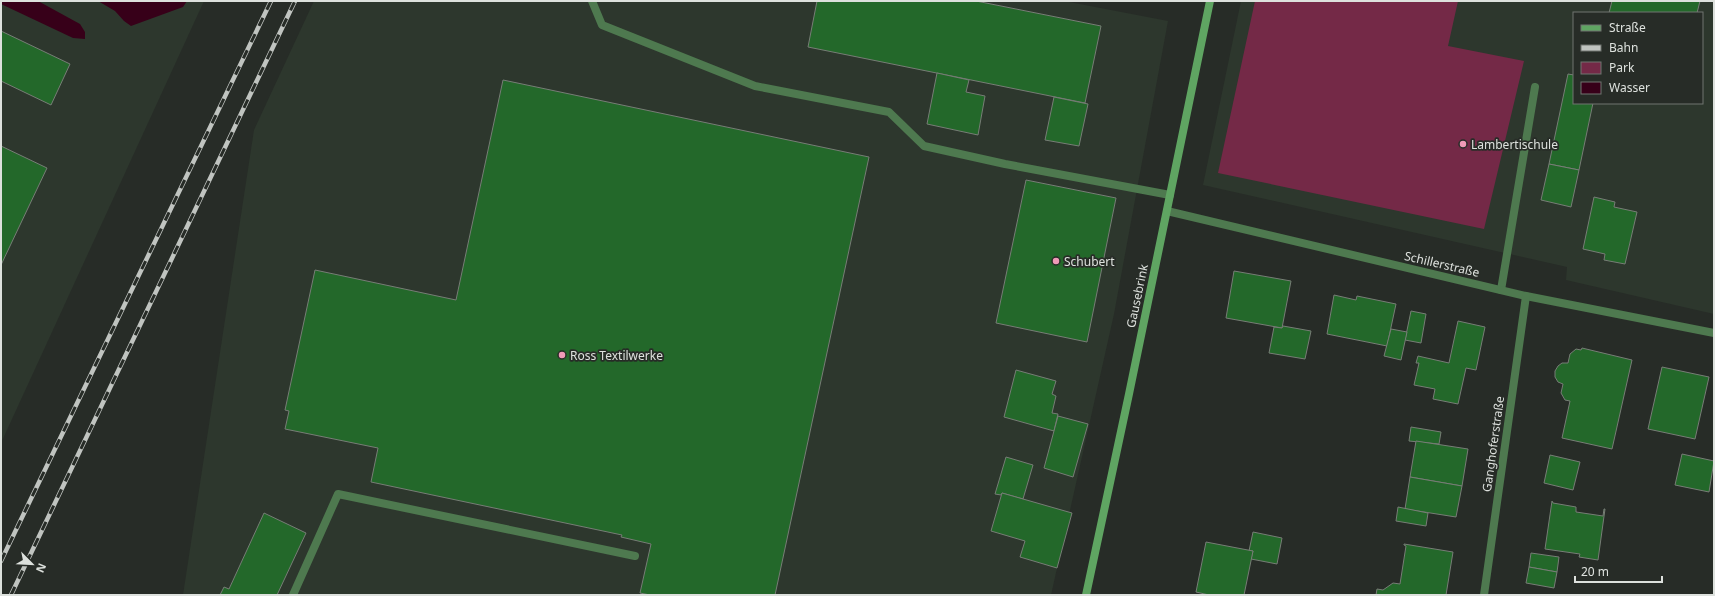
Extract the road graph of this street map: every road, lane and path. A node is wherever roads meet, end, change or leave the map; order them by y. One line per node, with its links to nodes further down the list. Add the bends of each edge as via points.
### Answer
1 (592, 1): 4 (street, via 602,25 755,86 889,112 924,146)
2 (1210, 1): 4 (main road, Gausebrink)
3 (1535, 87): 6 (street)
4 (1170, 195): 5 (main road, Gausebrink)
5 (1167, 211): 6 (street, Schillerstraße); 11 (main road, Gausebrink)
6 (1501, 290): 7 (street, Schillerstraße)
7 (1526, 296): 8 (street, Schillerstraße); 12 (street, Ganghoferstraße)
8 (1714, 332)
9 (635, 556): 10 (street, via 338,494)
10 (293, 595)
11 (1086, 595)
12 (1484, 595)

